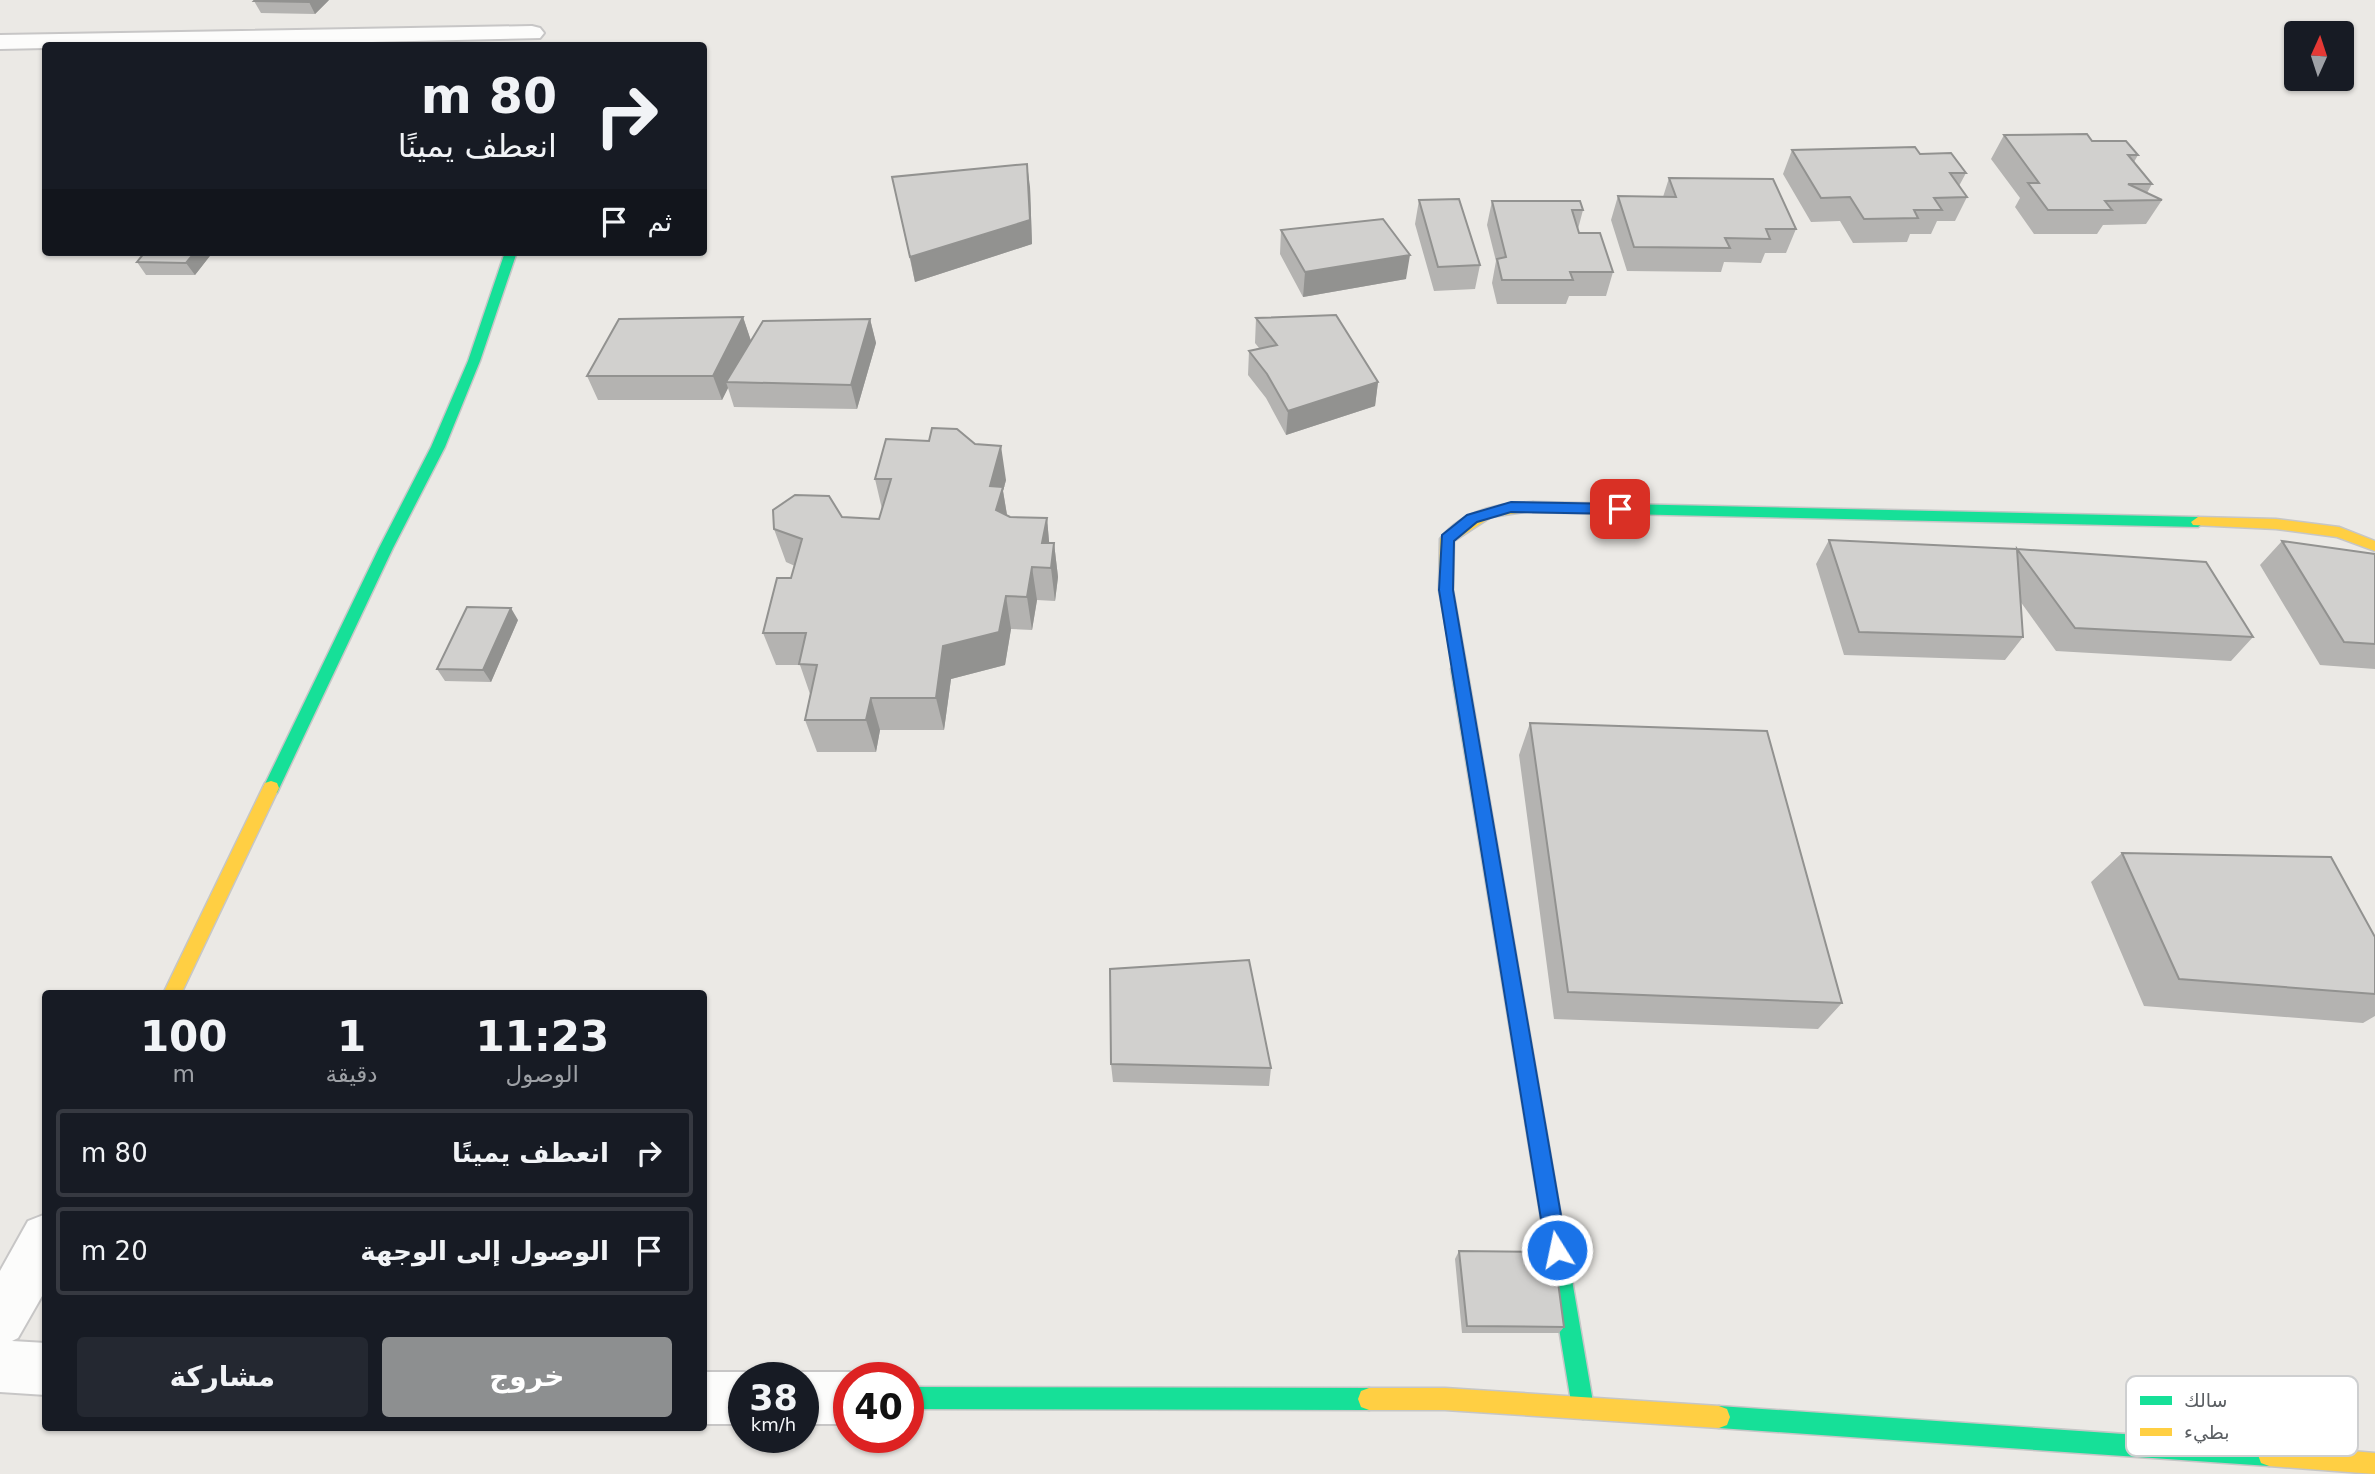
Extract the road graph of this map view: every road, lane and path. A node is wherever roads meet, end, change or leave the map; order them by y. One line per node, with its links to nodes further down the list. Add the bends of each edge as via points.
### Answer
1 (531, 30): 2 (street)
2 (0, 42)
3 (510, 256): 5 (street, via 474,361 438,447)
4 (2375, 546): 13 (street, via 2339,532 2276,524 1511,507 1472,519 1447,539 1446,590)
5 (174, 990)
6 (42, 1246): 7 (street)
7 (0, 1320)
8 (0, 1366): 9 (street)
9 (42, 1370)
10 (707, 1398): 11 (street)
11 (728, 1398)
12 (924, 1398): 13 (street, via 1445,1399)
13 (1583, 1408): 14 (street)
14 (2126, 1443)
15 (2278, 1456): 16 (street)
16 (2375, 1464)

